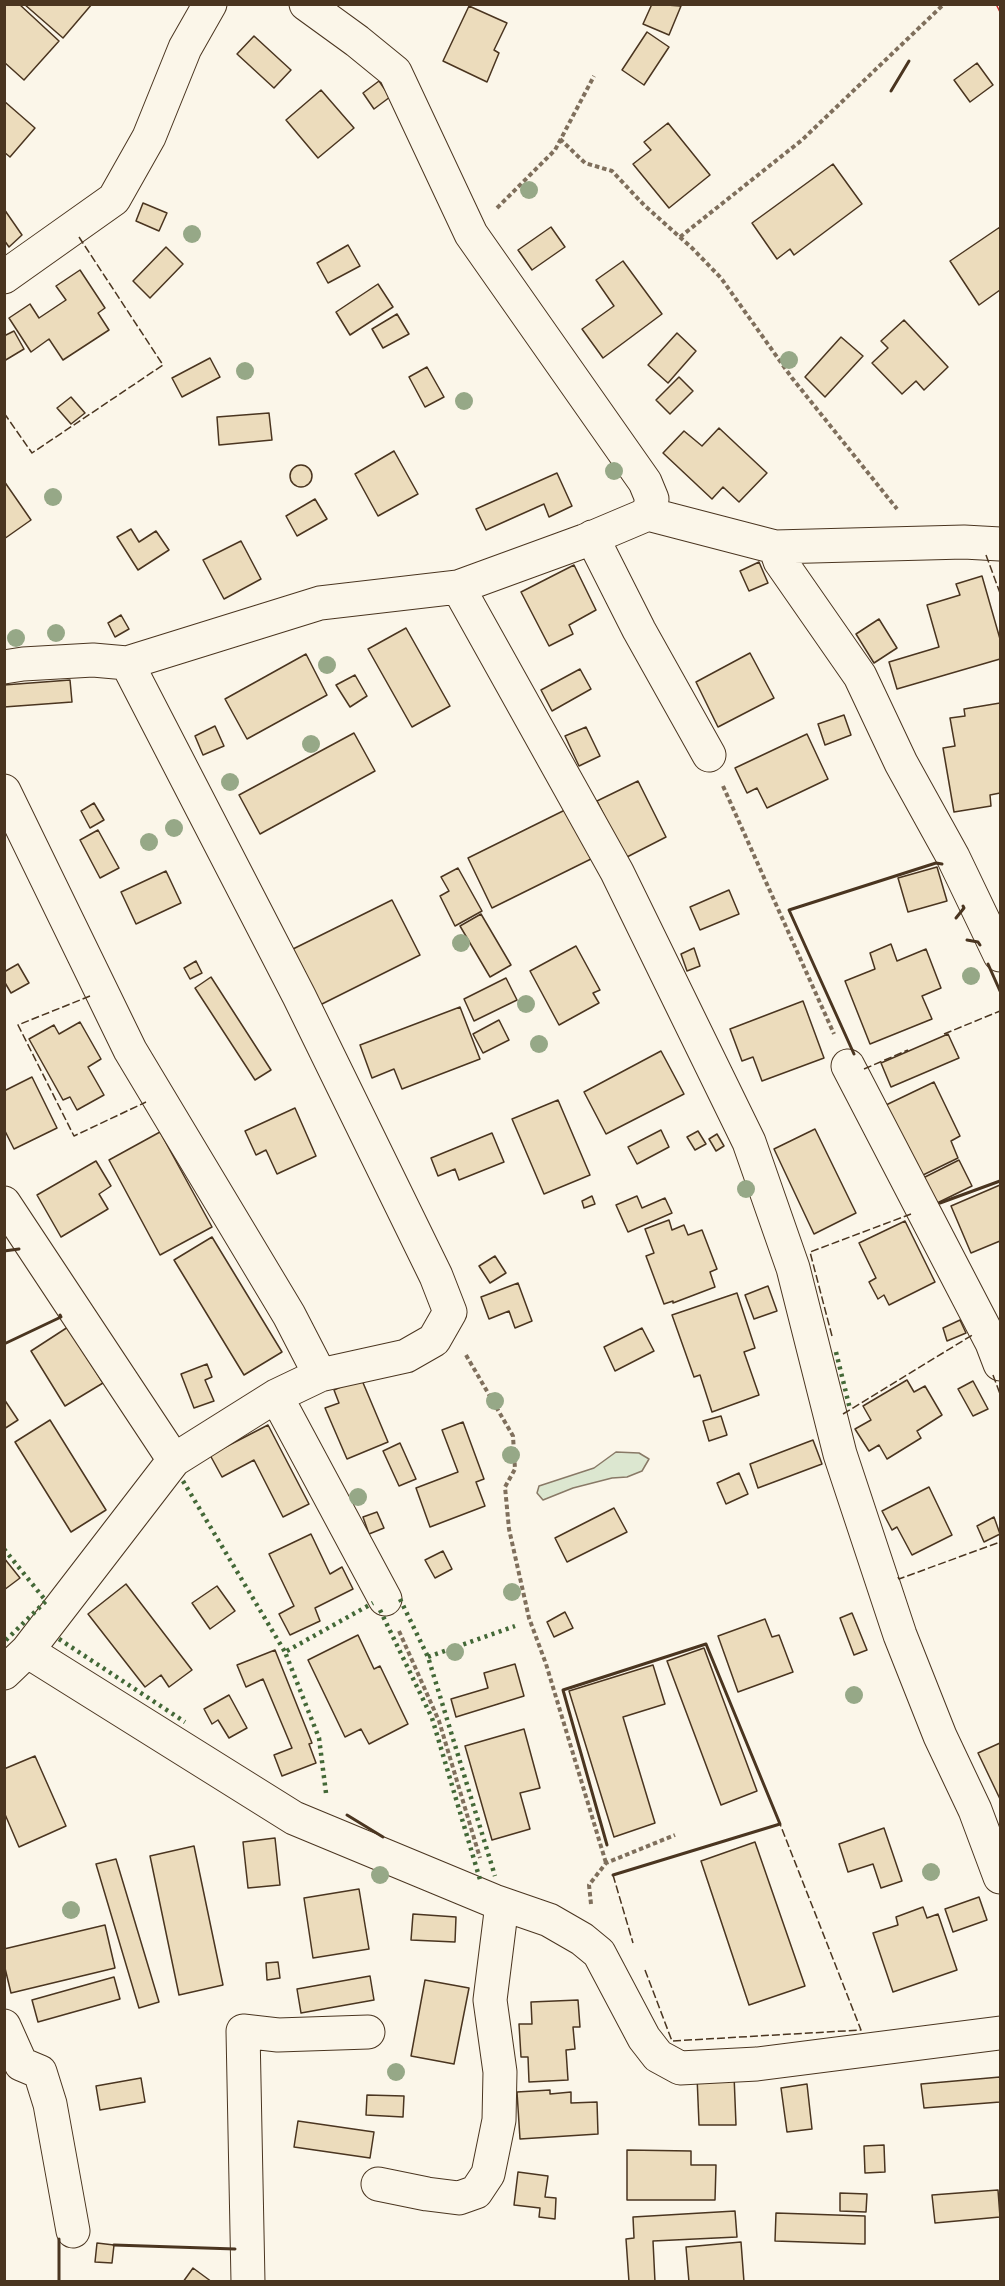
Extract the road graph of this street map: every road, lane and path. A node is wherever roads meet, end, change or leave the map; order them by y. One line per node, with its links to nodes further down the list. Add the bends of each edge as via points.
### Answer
1 (210, 4): 8 (street, via 185,48 149,137 114,199)
2 (306, 4): 6 (street, via 394,72)
3 (944, 4): 7 (path, via 802,140)
4 (594, 76): 5 (path)
5 (560, 139): 6 (path, via 555,150); 7 (path, via 585,163 612,171)
6 (471, 234): 9 (street, via 645,482 652,499)
7 (680, 237): 11 (path, via 721,278 792,378 887,499 914,526)
8 (4, 277)
9 (648, 514): 10 (street); 13 (street)
10 (592, 537): 14 (street); 17 (street)
11 (920, 543): 12 (street); 13 (street)
12 (1000, 544)
13 (775, 547): 19 (street, via 780,561 860,676)
14 (458, 587): 15 (street, via 320,603); 31 (street, via 617,872 749,1142 793,1268 840,1454 900,1635)
15 (127, 663): 16 (street, via 93,660); 22 (street, via 299,996 431,1266 450,1312)
16 (4, 667)
17 (710, 755): 20 (path)
18 (4, 791): 24 (street, via 130,1050 289,1315)
19 (1000, 955)
20 (848, 1066): 23 (street)
21 (4, 1203): 26 (street)
22 (445, 1321): 24 (street, via 434,1340 406,1356); 30 (path, via 513,1436 515,1469 505,1487 512,1540 529,1618)
23 (1000, 1364)
24 (320, 1375): 25 (street)
25 (276, 1396): 26 (street); 27 (street)
26 (174, 1460): 28 (street)
27 (385, 1599): 32 (path, via 439,1721)
28 (16, 1662): 32 (street, via 294,1818)
29 (675, 1835): 30 (path)
30 (606, 1863): 33 (path, via 589,1885 592,1920)
31 (1000, 1877)
32 (498, 1902): 33 (street, via 549,1920); 37 (street, via 490,2000 500,2072 499,2120 488,2174 476,2192 459,2198)
33 (582, 1939): 36 (street, via 599,1953 644,2038 658,2056 680,2068 757,2064)
34 (4, 2026): 38 (street, via 21,2064 40,2072 50,2104)
35 (368, 2032): 39 (street, via 278,2035 243,2031)
36 (1000, 2033)
37 (378, 2184)
38 (73, 2230)
39 (248, 2282)

